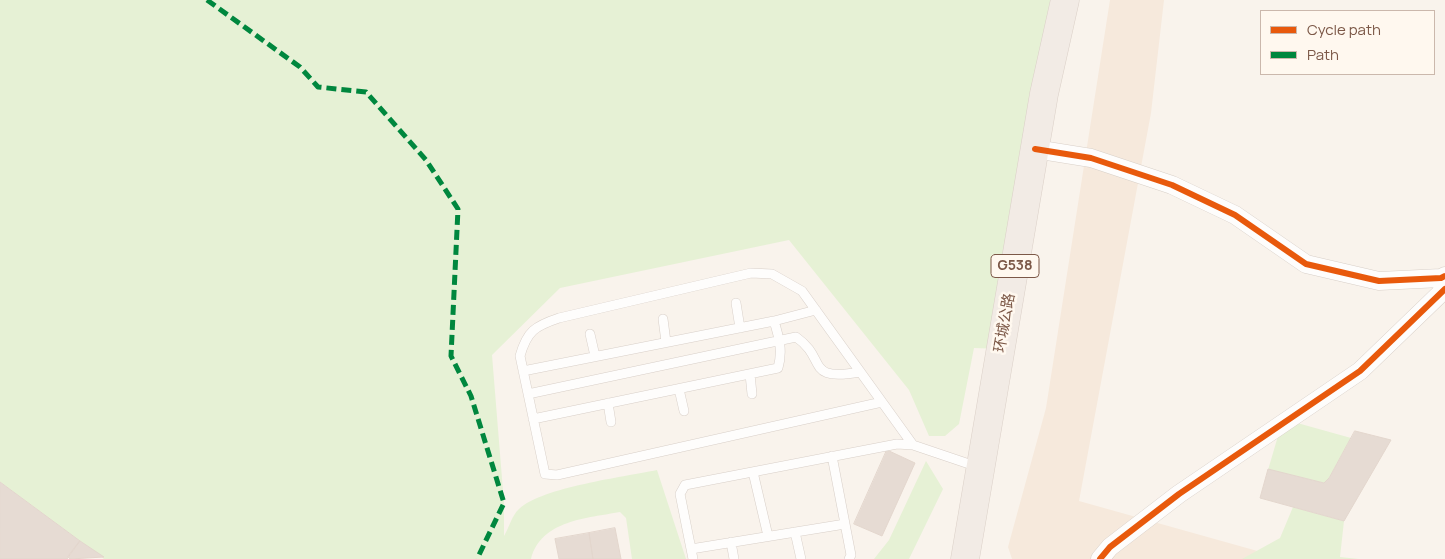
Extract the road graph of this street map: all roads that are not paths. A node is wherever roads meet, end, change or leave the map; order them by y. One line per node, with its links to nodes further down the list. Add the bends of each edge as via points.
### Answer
1 (1065, 0): 2 (highway, 环城公路 / G538)
2 (1035, 149): 3 (street, via 1091,158 1172,185 1235,215 1306,264 1379,281); 27 (highway, 环城公路 / G538)
3 (1445, 276)
4 (1445, 289): 41 (street, via 1360,371 1179,494 1110,547)
5 (736, 303): 9 (lane)
6 (816, 310): 8 (lane); 14 (lane, via 802,291 786,280 772,274 751,273 538,325 524,340 520,356); 15 (lane)
7 (663, 319): 12 (lane)
8 (774, 321): 9 (lane); 11 (lane)
9 (740, 328): 12 (lane)
10 (590, 334): 13 (lane)
11 (780, 341): 15 (lane, via 796,337 809,347 815,364 827,373); 16 (lane, via 782,357 778,368); 18 (lane)
12 (666, 342): 13 (lane)
13 (595, 356): 14 (lane)
14 (523, 371): 18 (lane)
15 (860, 372): 20 (lane)
16 (750, 374): 17 (lane); 19 (lane)
17 (679, 389): 21 (lane); 22 (lane)
18 (528, 394): 23 (lane)
19 (752, 394)
20 (882, 402): 23 (lane, via 557,475 545,474); 25 (lane)
21 (608, 403): 23 (lane); 24 (lane)
22 (684, 410)
23 (533, 419)
24 (611, 422)
25 (913, 445): 26 (lane, via 897,444); 27 (lane)
26 (832, 456): 28 (lane); 29 (lane)
27 (980, 468): 31 (highway, 环城公路 / G538)
28 (754, 472): 32 (lane); 34 (lane, via 685,485 680,494)
29 (845, 524): 30 (lane); 38 (lane)
30 (795, 532): 32 (lane); 37 (lane)
31 (969, 532): 39 (highway, 环城公路 / G538); 40 (highway)
32 (768, 536): 33 (lane)
33 (731, 542): 34 (lane); 36 (lane)
34 (691, 549): 35 (lane)
35 (693, 559)
36 (734, 559)
37 (801, 559)
38 (849, 559)
39 (965, 559)
40 (984, 559)
41 (1100, 559)

